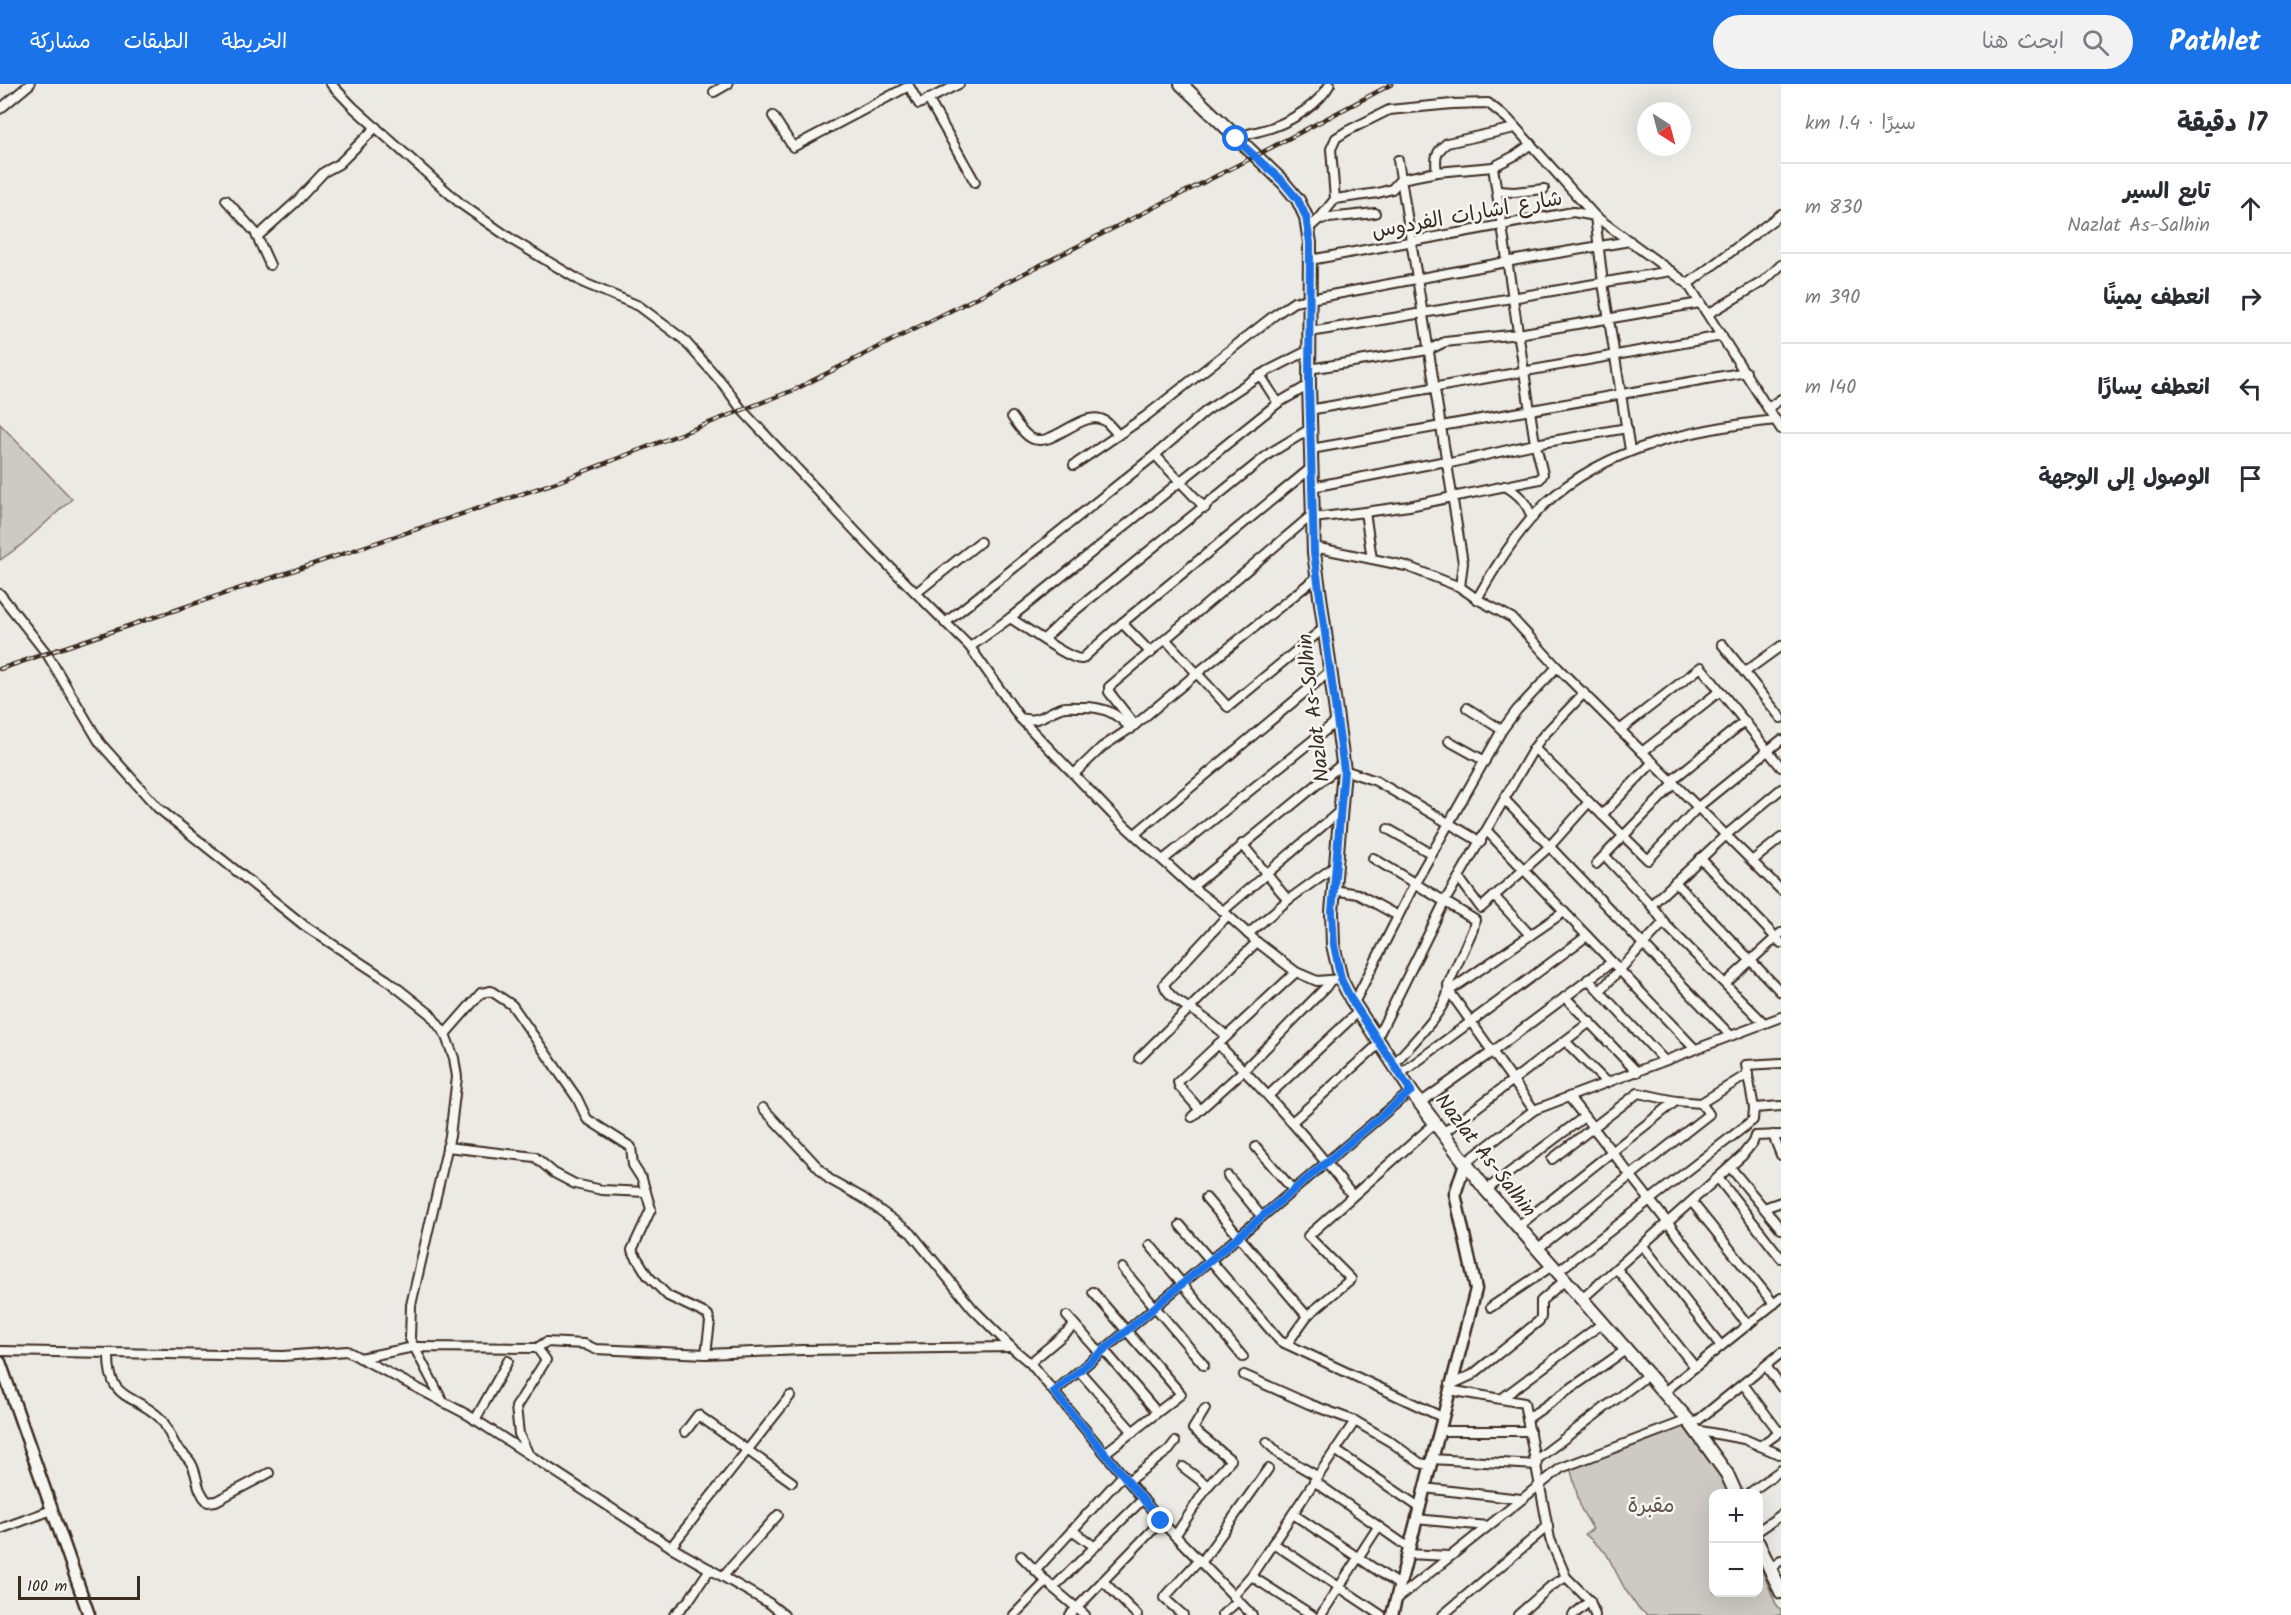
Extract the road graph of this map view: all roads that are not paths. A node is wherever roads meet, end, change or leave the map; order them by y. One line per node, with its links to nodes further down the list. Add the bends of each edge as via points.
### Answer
1 (30, 84): 10 (street)
2 (331, 84): 12 (street)
3 (728, 84): 8 (street)
4 (959, 84): 9 (street)
5 (1181, 84): 14 (main road, Nazlat As-Salhin)
6 (1330, 84): 14 (street, via 1324,95 1300,114)
7 (908, 85): 9 (street, via 918,103); 11 (street, via 793,147)
8 (714, 92)
9 (928, 99): 20 (street)
10 (0, 109)
11 (773, 116)
12 (376, 127): 31 (street); 94 (street, via 461,204 584,283 639,306 683,339 742,410)
13 (1515, 128): 15 (street); 18 (street, via 1447,143 1435,158); 23 (street, via 1482,102 1389,110 1336,138 1331,149)
14 (1236, 139): 30 (main road, Nazlat As-Salhin, via 1298,200)
15 (1531, 144): 17 (street); 27 (street)
16 (1398, 160): 19 (street)
17 (1493, 167): 18 (street); 22 (street)
18 (1437, 172): 19 (street)
19 (1401, 179): 23 (street, via 1392,189); 33 (street)
20 (975, 182)
21 (1544, 189): 22 (street)
22 (1498, 191): 29 (street)
23 (1335, 199): 28 (street)
24 (226, 200): 31 (street)
25 (1375, 213): 28 (street)
26 (1781, 214): 42 (street)
27 (1595, 216): 29 (street, شارع اشارات الفردوس, via 1573,212); 32 (street); 34 (street)
28 (1319, 219): 30 (street)
29 (1502, 226): 33 (street, شارع اشارات الفردوس); 36 (street)
30 (1308, 229): 35 (main road, Nazlat As-Salhin)
31 (257, 237): 37 (street)
32 (1630, 241): 34 (street); 39 (street)
33 (1411, 242): 35 (street, شارع اشارات الفردوس); 40 (street)
34 (1599, 245): 36 (street); 41 (street)
35 (1310, 260): 43 (main road, Nazlat As-Salhin)
36 (1508, 263): 40 (street); 44 (street)
37 (270, 265)
38 (1781, 265): 47 (street, via 1764,281)
39 (1671, 271): 41 (street); 42 (street)
40 (1417, 278): 43 (street); 46 (street)
41 (1603, 283): 44 (street); 48 (street)
42 (1688, 284): 45 (street)
43 (1310, 298): 49 (main road, Nazlat As-Salhin); 73 (street, via 1294,302 1275,314)
44 (1513, 298): 46 (street); 50 (street)
45 (1700, 303): 47 (street); 48 (street)
46 (1422, 313): 49 (street); 53 (street)
47 (1708, 314): 51 (street)
48 (1609, 319): 50 (street); 54 (street)
49 (1310, 332): 52 (main road, Nazlat As-Salhin)
50 (1518, 334): 53 (street, via 1444,342); 56 (street)
51 (1722, 336): 54 (street); 57 (street)
52 (1309, 350): 55 (main road, Nazlat As-Salhin); 58 (street)
53 (1428, 350): 55 (street); 60 (street)
54 (1615, 356): 56 (street); 61 (street)
55 (1309, 369): 59 (main road, Nazlat As-Salhin)
56 (1524, 372): 60 (street); 66 (street)
57 (1746, 372): 61 (street); 64 (street)
58 (1260, 375): 63 (street); 77 (street, via 1206,411)
59 (1309, 385): 63 (street); 65 (main road, Nazlat As-Salhin)
60 (1434, 388): 65 (street); 69 (street)
61 (1622, 395): 66 (street); 70 (street)
62 (1781, 399): 64 (street)
63 (1278, 403): 81 (street)
64 (1768, 408): 68 (street)
65 (1309, 410): 71 (main road, Nazlat As-Salhin)
66 (1530, 411): 69 (street); 74 (street)
67 (1012, 417): 73 (street, via 1034,440 1045,440 1094,418 1104,421)
68 (1776, 420): 72 (street); 76 (street, via 1730,424)
69 (1440, 426): 75 (street); 78 (street)
70 (1627, 428): 74 (street); 76 (street)
71 (1310, 429): 75 (main road, Nazlat As-Salhin); 85 (street, via 1270,453)
72 (1781, 429)
73 (1118, 435): 79 (street)
74 (1535, 444): 78 (street); 82 (street, via 1544,474 1540,479)
75 (1311, 449): 80 (main road, Nazlat As-Salhin)
76 (1630, 450): 88 (street, via 1574,480)
77 (1155, 455): 81 (street); 98 (street)
78 (1446, 462): 83 (street); 84 (street)
79 (1074, 465)
80 (1311, 468): 83 (main road, Nazlat As-Salhin); 99 (street)
81 (1180, 482): 85 (street); 97 (street)
82 (1505, 486): 84 (street); 88 (street, via 1523,500)
83 (1312, 487): 87 (main road, Nazlat As-Salhin)
84 (1451, 496): 86 (street); 93 (street, via 1463,563)
85 (1205, 508): 101 (street)
86 (1365, 512): 87 (street); 91 (street)
87 (1313, 516): 90 (main road, Nazlat As-Salhin); 102 (street)
88 (1532, 518): 96 (street)
89 (980, 542): 94 (street)
90 (1314, 547): 91 (street); 92 (main road, Nazlat As-Salhin)
91 (1372, 559): 93 (street, via 1406,566)
92 (1317, 577): 100 (main road, Nazlat As-Salhin); 110 (street)
93 (1460, 586): 96 (street)
94 (916, 593): 98 (street)
95 (0, 594): 195 (street, via 47,654 100,743 158,808 305,926 387,980 430,1014)
96 (1477, 599): 107 (street, via 1512,618)
97 (1010, 618): 101 (street); 105 (street)
98 (945, 623): 105 (street)
99 (1122, 623): 101 (street, via 1079,660); 106 (street)
100 (1324, 628): 108 (main road, Nazlat As-Salhin); 110 (street, via 1231,706 1225,706)
101 (1044, 639)
102 (1167, 640): 106 (street); 110 (street)
103 (1722, 644): 109 (street)
104 (1781, 646): 109 (street)
105 (970, 647): 114 (street)
106 (1152, 653): 118 (street, via 1108,690)
107 (1557, 667): 112 (street); 120 (street)
108 (1329, 672): 116 (main road, Nazlat As-Salhin); 141 (street)
109 (1744, 672): 115 (street)
110 (1196, 674): 118 (street)
111 (1720, 691): 117 (street); 119 (street, via 1701,667); 125 (street)
112 (1584, 693): 119 (street); 123 (street)
113 (1467, 708): 120 (street)
114 (1020, 718): 118 (street, via 1032,721 1062,707 1095,706); 130 (street)
115 (1781, 718)
116 (1337, 722): 128 (main road, Nazlat As-Salhin); 152 (street)
117 (1745, 722): 124 (street); 131 (street)
118 (1133, 727): 130 (street, via 1102,747)
119 (1621, 729): 125 (street)
120 (1502, 730): 126 (street)
121 (1781, 740): 124 (street)
122 (1449, 741): 126 (street)
123 (1534, 748): 133 (street); 134 (street)
124 (1769, 750): 129 (street); 135 (street)
125 (1642, 752): 127 (street)
126 (1485, 761): 138 (street)
127 (1653, 762): 131 (street); 137 (street)
128 (1343, 767): 136 (main road, Nazlat As-Salhin); 138 (street, via 1376,781); 146 (street)
129 (1781, 767)
130 (1074, 774): 141 (street)
131 (1673, 782): 135 (street); 143 (street)
132 (1781, 789): 142 (street)
133 (1505, 800): 140 (street); 147 (street)
134 (1589, 802): 137 (street); 147 (street)
135 (1698, 807): 142 (street); 143 (street, via 1648,860)
136 (1341, 810): 155 (main road, Nazlat As-Salhin); 157 (street)
137 (1602, 815): 143 (street)
138 (1449, 824): 145 (street); 148 (street)
139 (1388, 829): 148 (street)
140 (1487, 831): 145 (street); 156 (street)
141 (1135, 834): 152 (street)
142 (1726, 835): 151 (street); 153 (street)
143 (1624, 836): 149 (street)
144 (1781, 838): 153 (street)
145 (1480, 842): 158 (street)
146 (1242, 844): 157 (street); 161 (street)
147 (1549, 847): 156 (street); 177 (street)
148 (1432, 854): 160 (street)
149 (1605, 856): 154 (street); 167 (street)
150 (1373, 858): 160 (street)
151 (1700, 858): 159 (street); 175 (street)
152 (1163, 860): 161 (street)
153 (1752, 861): 163 (street)
154 (1596, 864)
155 (1335, 866): 162 (main road, Nazlat As-Salhin); 165 (street)
156 (1524, 870): 164 (street); 168 (street)
157 (1267, 873): 165 (street); 169 (street)
158 (1459, 878): 164 (street, via 1481,908); 166 (street)
159 (1674, 882): 167 (street); 178 (street)
160 (1415, 883): 166 (street); 170 (street)
161 (1192, 887): 169 (street)
162 (1333, 890): 170 (street, via 1358,894); 183 (main road, Nazlat As-Salhin)
163 (1781, 890)
164 (1494, 896): 173 (street)
165 (1288, 900): 172 (street)
166 (1445, 901): 185 (street, via 1475,920 1448,985); 198 (street)
167 (1651, 905): 171 (street)
168 (1564, 912): 173 (street); 174 (street)
169 (1225, 914): 172 (street); 190 (street, via 1164,984 1165,990)
170 (1398, 916): 189 (street)
171 (1664, 922): 177 (street); 184 (street)
172 (1248, 934): 176 (street)
173 (1530, 935): 185 (street)
174 (1587, 936): 179 (street); 192 (street)
175 (1779, 938): 178 (street)
176 (1257, 942): 181 (street); 190 (street)
177 (1643, 944): 180 (street); 196 (street)
178 (1751, 961): 184 (street); 187 (street)
179 (1612, 962): 180 (street); 182 (street)
180 (1620, 970): 186 (street); 201 (street)
181 (1296, 972): 183 (street, via 1317,981); 197 (street)
182 (1588, 979): 186 (street); 188 (street)
183 (1335, 980): 189 (main road, Nazlat As-Salhin); 207 (street)
184 (1726, 983): 194 (street)
185 (1449, 991): 192 (street); 206 (street)
186 (1600, 991): 204 (street)
187 (1781, 992)
188 (1565, 997): 193 (street); 202 (street)
189 (1356, 1007): 198 (main road, Nazlat As-Salhin); 213 (street)
190 (1190, 1009): 197 (street); 203 (street)
191 (1781, 1017): 194 (street)
192 (1470, 1021): 202 (street); 206 (street)
193 (1590, 1022): 199 (street); 208 (street)
194 (1764, 1023): 196 (street)
195 (445, 1034): 229 (street, via 457,1077); 242 (street, via 481,993 491,991 512,1005 577,1098 587,1119 631,1147 633,1165)
196 (1730, 1035): 201 (street)
197 (1227, 1036): 200 (street)
198 (1378, 1040): 206 (main road, Nazlat As-Salhin); 225 (street)
199 (1566, 1042): 210 (street); 211 (street)
200 (1218, 1044): 207 (street); 221 (street, via 1178,1082)
201 (1694, 1048): 204 (street)
202 (1492, 1052): 210 (street); 216 (street)
203 (1138, 1058)
204 (1664, 1060): 208 (street)
205 (1781, 1063): 209 (street, via 1746,1065)
206 (1397, 1069): 212 (main road, Nazlat As-Salhin)
207 (1244, 1070): 213 (street); 221 (street)
208 (1637, 1072): 211 (street)
209 (1748, 1074): 217 (street); 220 (street)
210 (1513, 1081): 222 (street); 226 (street)
211 (1606, 1082): 214 (street)
212 (1411, 1091): 216 (main road, Nazlat As-Salhin); 234 (street)
213 (1269, 1095): 225 (street)
214 (1569, 1097): 222 (street); 224 (street)
215 (1676, 1101): 217 (street); 227 (street, via 1638,1093); 231 (street)
216 (1420, 1103): 226 (main road, Nazlat As-Salhin)
217 (1701, 1103): 238 (street, via 1709,1114)
218 (1781, 1106): 220 (street)
219 (763, 1108): 279 (street, via 829,1179 911,1233 973,1309)
220 (1754, 1108): 245 (street, via 1753,1120)
221 (1200, 1110): 223 (street)
222 (1534, 1110): 235 (street)
223 (1192, 1117)
224 (1584, 1118): 227 (street); 241 (street)
225 (1292, 1122): 234 (street)
226 (1439, 1128): 235 (main road, Nazlat As-Salhin); 243 (street)
227 (1593, 1129): 231 (street); 233 (street)
228 (1777, 1135): 232 (street); 236 (street, via 1755,1136)
229 (447, 1147): 242 (street, via 534,1157 575,1184); 278 (street, via 411,1305 410,1339)
230 (1256, 1147): 240 (street)
231 (1612, 1153): 238 (street); 252 (street)
232 (1781, 1155)
233 (1552, 1159)
234 (1327, 1162): 240 (street); 243 (street)
235 (1465, 1162): 241 (main road, Nazlat As-Salhin); 300 (street, via 1455,1194 1476,1288)
236 (1730, 1167): 239 (street); 248 (street)
237 (1228, 1176): 249 (street)
238 (1631, 1177): 245 (street); 257 (street)
239 (1718, 1179): 246 (street); 258 (street)
240 (1293, 1190): 249 (street)
241 (1486, 1190): 252 (main road, Nazlat As-Salhin)
242 (646, 1192): 286 (street, via 651,1209 632,1250 648,1276 668,1296 708,1315)
243 (1352, 1195): 271 (street, via 1308,1236 1351,1280)
244 (1206, 1198): 254 (street)
245 (1649, 1200): 250 (street); 262 (street)
246 (1692, 1202): 250 (street); 267 (street)
247 (1781, 1202): 248 (street)
248 (1764, 1208): 253 (street)
249 (1262, 1217): 254 (street)
250 (1668, 1224): 256 (street); 274 (street)
251 (1180, 1225): 259 (street)
252 (1517, 1227): 257 (main road, Nazlat As-Salhin)
253 (1781, 1229)
254 (1238, 1237): 259 (street); 271 (street)
255 (1150, 1245): 263 (street)
256 (1643, 1246): 261 (street); 277 (street)
257 (1537, 1249): 262 (main road, Nazlat As-Salhin)
258 (1781, 1258)
259 (1210, 1260): 263 (street); 276 (street, via 1280,1341)
260 (1122, 1268): 268 (street)
261 (1617, 1269): 266 (street); 294 (street)
262 (1558, 1273): 266 (main road, Nazlat As-Salhin); 269 (street); 300 (street, via 1541,1301 1539,1321)
263 (1182, 1284): 268 (street); 287 (street)
264 (1094, 1292): 275 (street)
265 (1781, 1298): 267 (street)
266 (1582, 1299): 272 (main road, Nazlat As-Salhin)
267 (1774, 1304): 274 (street)
268 (1155, 1307): 275 (street); 292 (street)
269 (1491, 1307)
270 (1067, 1316): 273 (street)
271 (1307, 1316): 276 (street)
272 (1603, 1323): 281 (main road, Nazlat As-Salhin); 304 (street)
273 (1075, 1325): 283 (street); 291 (street)
274 (1748, 1325): 277 (street)
275 (1127, 1331): 283 (street); 307 (street, via 1180,1394)
276 (1287, 1344): 308 (street)
277 (1721, 1346): 294 (street)
278 (414, 1347): 280 (street); 288 (street); 305 (street)
279 (1011, 1347): 286 (street); 291 (street)
280 (537, 1348): 286 (street, via 546,1342 584,1344 595,1349); 324 (street, via 546,1360 516,1407 519,1434)
281 (1627, 1349): 296 (main road, Nazlat As-Salhin); 309 (street)
282 (0, 1351): 284 (street)
283 (1102, 1352): 295 (street); 307 (street)
284 (108, 1353): 288 (street, via 283,1356 347,1350); 331 (street, via 108,1371 115,1386 163,1422 177,1447 191,1461 200,1494 208,1502)
285 (1781, 1353): 293 (street)
286 (706, 1354)
287 (1243, 1357)
288 (360, 1358): 305 (street)
289 (508, 1361): 310 (street)
290 (0, 1362): 343 (street)
291 (1030, 1363): 301 (street)
292 (1204, 1365)
293 (1766, 1366): 298 (street); 299 (street)
294 (1695, 1367): 302 (street)
295 (1079, 1371): 301 (street); 317 (street)
296 (1649, 1374): 302 (main road, Nazlat As-Salhin); 327 (street)
297 (1244, 1375): 311 (street)
298 (1743, 1384): 312 (street); 315 (street)
299 (1781, 1387)
300 (1450, 1388): 304 (street); 308 (street)
301 (1054, 1392): 323 (street)
302 (1664, 1392): 312 (main road, Nazlat As-Salhin)
303 (790, 1396): 321 (street)
304 (1501, 1399): 309 (street, via 1524,1402)
305 (443, 1402): 310 (street)
306 (1205, 1409): 336 (street, via 1193,1429 1232,1460)
307 (1157, 1412): 317 (street)
308 (1442, 1417): 313 (street)
309 (1527, 1419): 314 (street)
310 (475, 1420): 324 (street)
311 (1354, 1421): 322 (street); 326 (street, via 1420,1463)
312 (1692, 1425): 320 (street); 335 (street, via 1561,1468); 338 (main road, Nazlat As-Salhin)
313 (1438, 1431): 314 (street); 326 (street)
314 (1530, 1431): 327 (street)
315 (1780, 1431): 320 (street)
316 (685, 1432): 321 (street, via 698,1415)
317 (1133, 1432): 323 (street)
318 (1174, 1442): 332 (street, via 1169,1450)
319 (1267, 1442): 333 (street)
320 (1760, 1446): 325 (street)
321 (747, 1448): 334 (street); 357 (street)
322 (1335, 1450): 333 (street); 342 (street)
323 (1105, 1453): 332 (street)
324 (528, 1454): 357 (street)
325 (1781, 1455)
326 (1430, 1462): 327 (street); 337 (street)
327 (1536, 1463): 335 (street)
328 (1183, 1467): 336 (street)
329 (1268, 1469): 365 (street)
330 (1781, 1470): 339 (street)
331 (269, 1473)
332 (1125, 1478): 341 (street); 354 (street)
333 (1316, 1479): 344 (street); 351 (street)
334 (792, 1482)
335 (1540, 1483): 340 (street); 350 (street)
336 (1208, 1486): 355 (street)
337 (1424, 1488): 340 (street); 342 (street)
338 (1734, 1489)
339 (1755, 1489)
340 (1521, 1498): 349 (street)
341 (1143, 1499): 348 (street); 358 (street)
342 (1419, 1507): 347 (street)
343 (52, 1510): 353 (street); 381 (street)
344 (1293, 1514): 356 (street); 363 (street)
345 (777, 1515): 369 (street)
346 (1781, 1515): 352 (street)
347 (1416, 1520): 349 (street); 359 (street)
348 (1161, 1521): 355 (street); 372 (street)
349 (1487, 1526): 362 (street)
350 (1548, 1526): 371 (street); 395 (street)
351 (1378, 1527): 359 (street); 363 (street)
352 (1763, 1528)
353 (0, 1529)
354 (1072, 1530): 358 (street); 368 (street)
355 (1175, 1536): 365 (street)
356 (1273, 1543): 370 (street); 375 (street)
357 (671, 1547): 366 (street)
358 (1095, 1547): 373 (street)
359 (1408, 1551): 362 (street); 374 (street)
360 (1763, 1554): 367 (main road)
361 (1021, 1556): 368 (street)
362 (1450, 1556): 378 (street)
363 (1358, 1557): 374 (street); 375 (street)
364 (1781, 1560): 367 (street)
365 (1200, 1561): 377 (street); 388 (street, via 1164,1598)
366 (710, 1569): 369 (street); 382 (street)
367 (1770, 1569): 376 (main road)
368 (1036, 1570): 373 (street)
369 (723, 1576): 383 (street)
370 (1251, 1576): 377 (street); 391 (street)
371 (1566, 1577): 379 (street); 396 (street)
372 (1103, 1581): 380 (street); 387 (street)
373 (1050, 1584): 380 (street); 384 (street)
374 (1399, 1585): 378 (street)
375 (1339, 1587): 392 (street); 393 (street)
376 (1781, 1592)
377 (1235, 1599): 389 (street); 390 (street)
378 (1396, 1600): 394 (street)
379 (1590, 1601): 397 (street); 398 (street)
380 (1077, 1608): 385 (street); 386 (street)
381 (89, 1615)
382 (674, 1615)
383 (784, 1615)
384 (1014, 1615)
385 (1070, 1615)
386 (1085, 1615)
387 (1137, 1615)
388 (1183, 1615)
389 (1222, 1615)
390 (1252, 1615)
391 (1312, 1615)
392 (1321, 1615)
393 (1381, 1615)
394 (1392, 1615)
395 (1443, 1615)
396 (1518, 1615)
397 (1573, 1615)
398 (1595, 1615)

